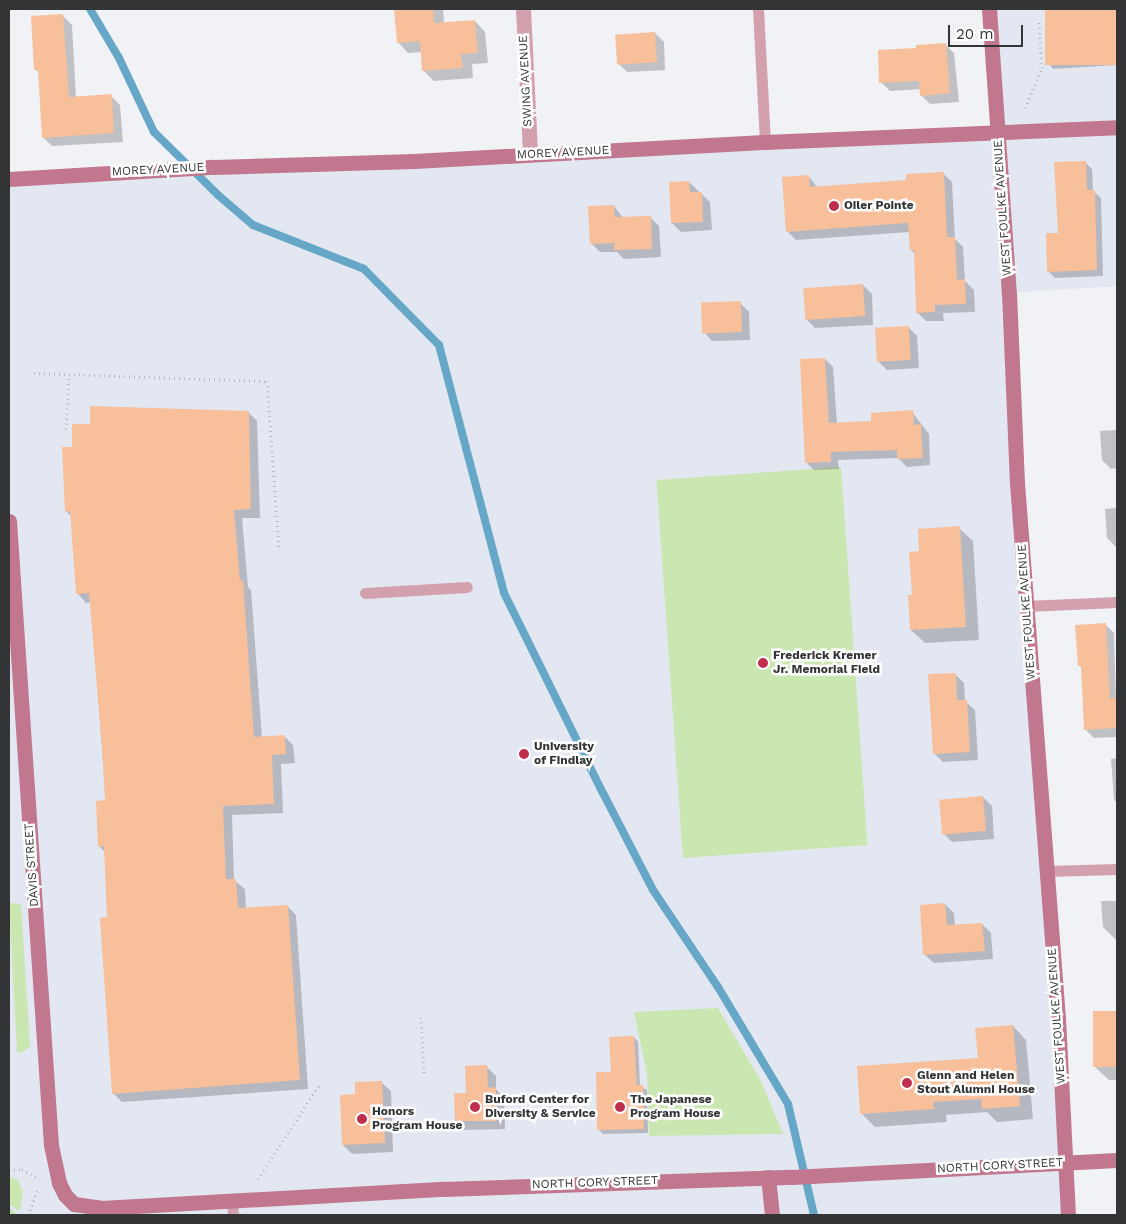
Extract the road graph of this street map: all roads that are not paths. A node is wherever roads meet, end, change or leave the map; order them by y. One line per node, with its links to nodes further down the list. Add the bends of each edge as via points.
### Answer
1 (523, 9): 7 (street, SWING AVENUE)
2 (758, 9): 6 (lane)
3 (989, 9): 5 (street, WEST FOULKE AVENUE)
4 (1117, 127): 5 (street, MOREY AVENUE)
5 (998, 132): 6 (street, MOREY AVENUE); 13 (street, WEST FOULKE AVENUE)
6 (765, 142): 7 (street, MOREY AVENUE)
7 (530, 154): 8 (street, MOREY AVENUE)
8 (9, 179)
9 (9, 521): 19 (street, DAVIS STREET, via 51,1145 59,1183)
10 (467, 587): 11 (lane)
11 (365, 593)
12 (1117, 602): 13 (lane)
13 (1026, 606): 15 (street, WEST FOULKE AVENUE)
14 (1117, 869): 15 (lane)
15 (1047, 871): 17 (street, WEST FOULKE AVENUE)
16 (1117, 1160): 17 (street, NORTH CORY STREET)
17 (1066, 1162): 18 (street, NORTH CORY STREET); 22 (street, WEST FOULKE AVENUE)
18 (768, 1177): 20 (street, NORTH CORY STREET, via 248,1200); 21 (street)
19 (74, 1204): 20 (street, NORTH CORY STREET, via 101,1208)
20 (232, 1208)
21 (772, 1215)
22 (1068, 1215)

